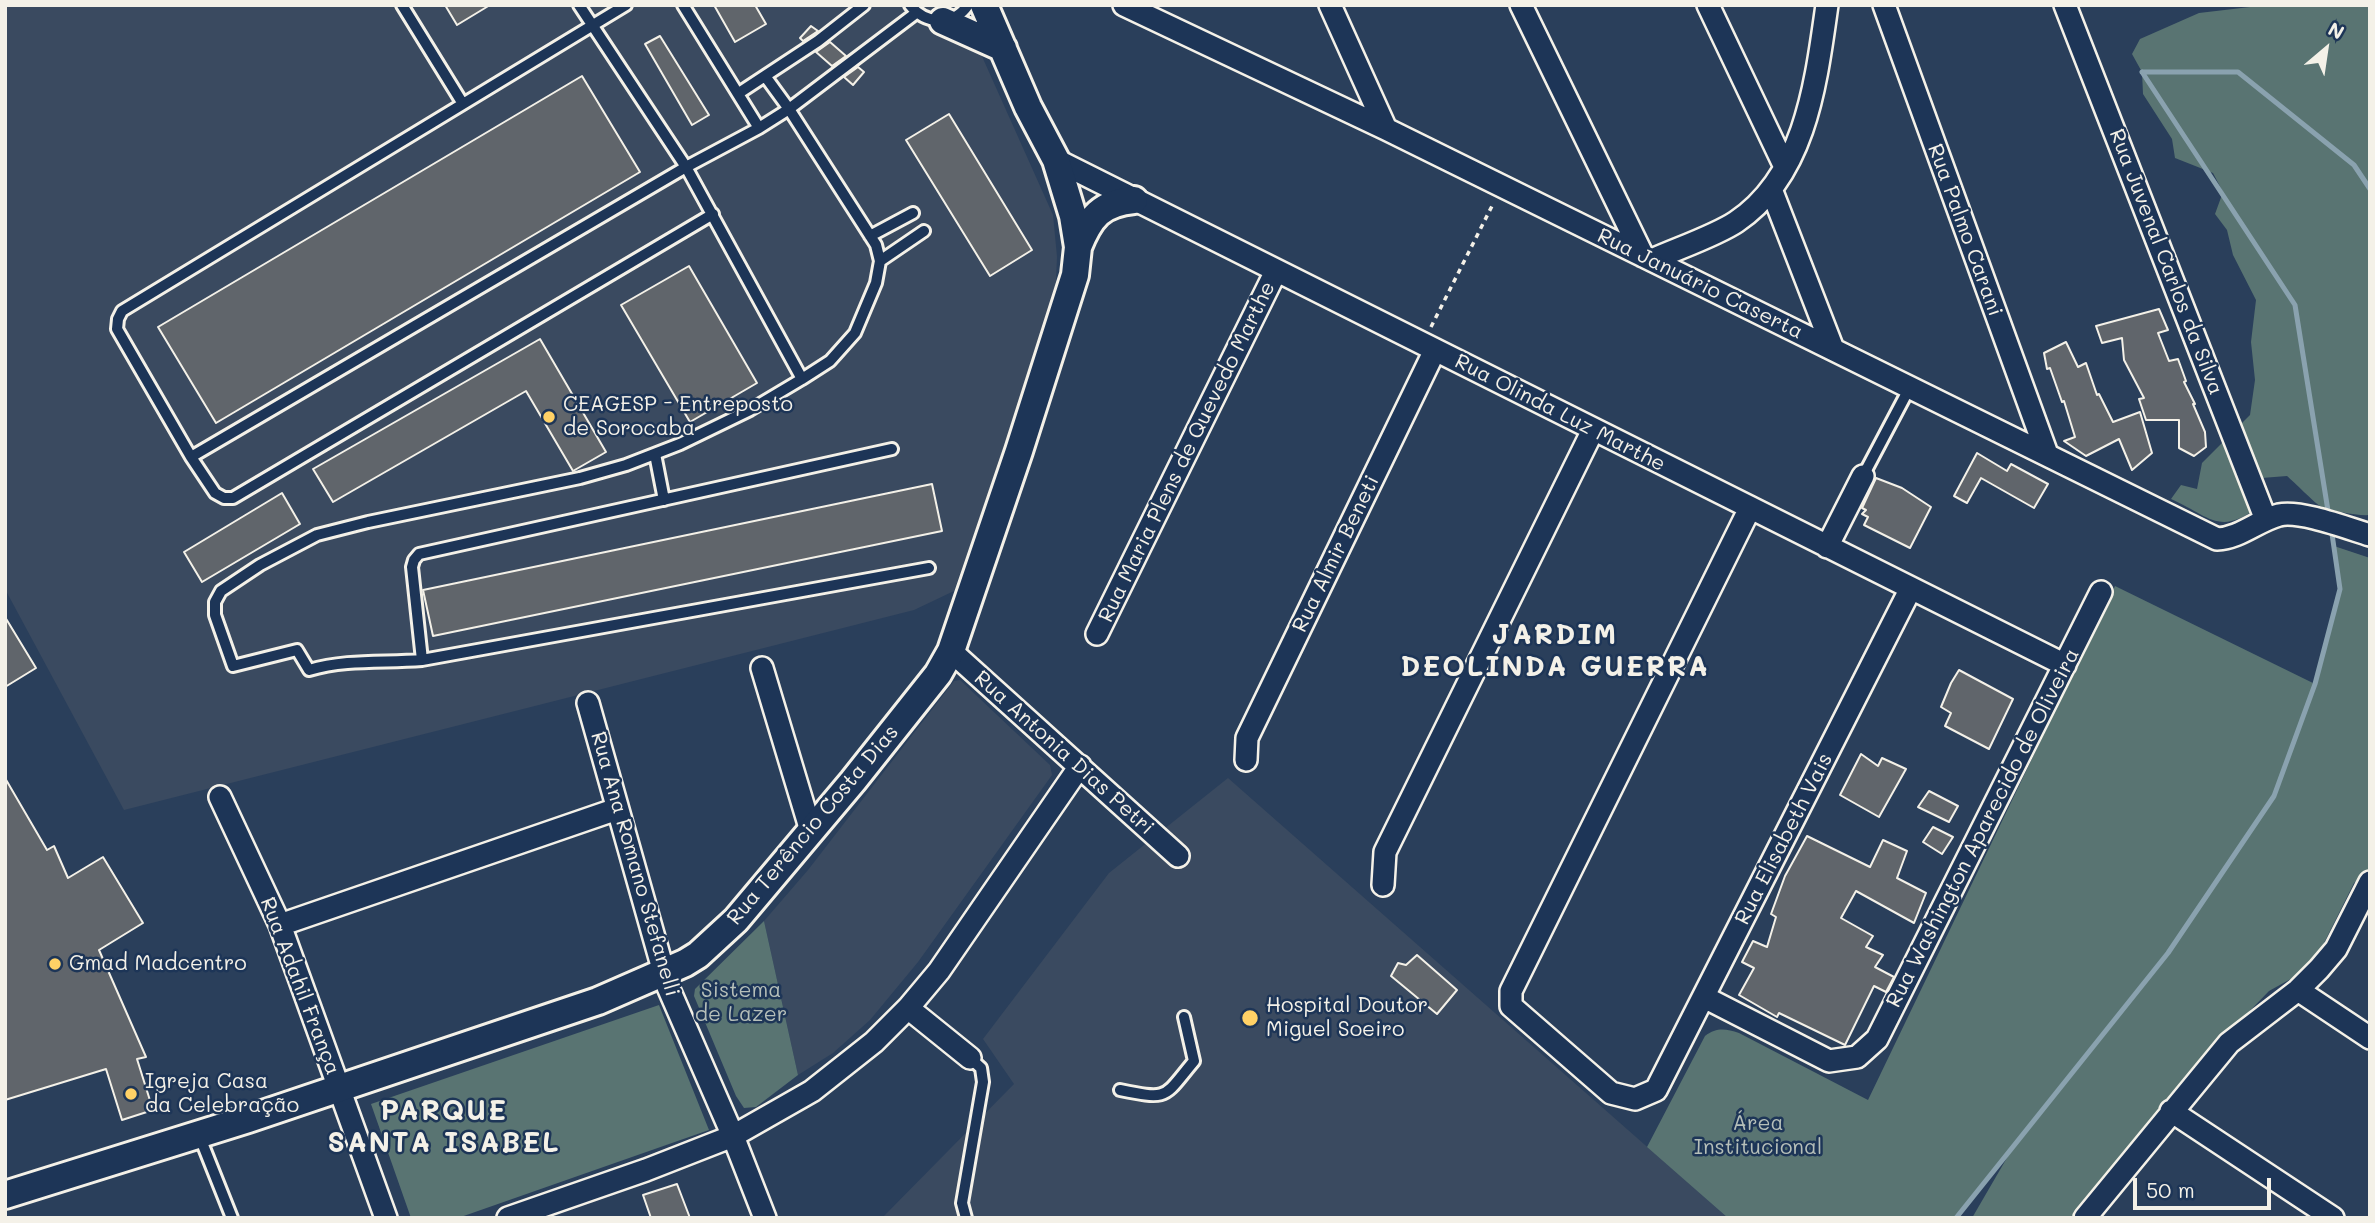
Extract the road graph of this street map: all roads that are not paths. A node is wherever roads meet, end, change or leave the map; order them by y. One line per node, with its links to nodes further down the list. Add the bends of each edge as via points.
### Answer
1 (402, 5): 23 (lane)
2 (579, 5): 18 (lane)
3 (626, 5): 18 (lane)
4 (682, 5): 22 (lane)
5 (864, 5): 21 (lane)
6 (968, 5): 17 (lane, via 957,17)
7 (984, 5): 20 (street, Rua Terêncio Costa Dias)
8 (1125, 5): 19 (street, Rua Januário Caserta)
9 (1151, 5): 19 (street)
10 (1330, 5): 26 (street)
11 (1521, 5): 37 (street)
12 (1708, 5): 29 (street)
13 (1827, 5): 29 (street, via 1817,70 1798,141)
14 (1884, 5): 47 (street, Rua Palmo Carani)
15 (2065, 5): 52 (street, Rua Juvenal Carlos da Silva)
16 (913, 9): 17 (lane, via 925,19); 24 (lane)
17 (943, 21): 20 (street)
18 (592, 26): 23 (lane); 28 (lane)
19 (1182, 32): 26 (street, Rua Januário Caserta)
20 (1003, 48): 27 (street, Rua Terêncio Costa Dias)
21 (765, 76): 22 (lane); 24 (lane)
22 (739, 93): 25 (lane)
23 (463, 104): 48 (lane, via 122,311 117,329)
24 (789, 109): 25 (lane); 35 (lane)
25 (759, 128): 28 (lane)
26 (1387, 128): 37 (street, Rua Januário Caserta)
27 (1056, 160): 31 (street, Rua Olinda Luz Marthe); 36 (street, Rua Terêncio Costa Dias)
28 (686, 167): 33 (lane); 48 (lane)
29 (1786, 167): 30 (street)
30 (1771, 189): 37 (street, via 1734,223); 41 (street)
31 (1134, 200): 36 (street, via 1098,212); 39 (street, Rua Olinda Luz Marthe)
32 (914, 213): 35 (lane)
33 (713, 214): 42 (lane); 48 (lane, via 233,498 215,493)
34 (924, 231): 38 (lane)
35 (870, 236): 38 (lane)
36 (1078, 247): 59 (street, Rua Terêncio Costa Dias, via 1075,275)
37 (1647, 258): 41 (street, Rua Januário Caserta)
38 (880, 261): 42 (lane, via 876,283 855,332 830,361)
39 (1276, 271): 40 (street, Rua Olinda Luz Marthe); 58 (street, Rua Maria Plens de Quevedo Marthe)
40 (1428, 347): 44 (street, Rua Olinda Luz Marthe); 64 (street, Rua Almir Beneti, via 1247,738)
41 (1833, 349): 43 (street, Rua Januário Caserta)
42 (802, 379): 46 (lane, via 750,410)
43 (1910, 387): 47 (street, Rua Januário Caserta); 49 (lane)
44 (1593, 429): 51 (street, Rua Olinda Luz Marthe); 71 (street, via 1385,852)
45 (892, 449): 50 (lane)
46 (655, 454): 50 (lane); 60 (lane, via 580,478 317,535 221,591 215,603 233,666 297,650 309,670 351,661)
47 (2047, 454): 52 (street, Rua Januário Caserta, via 2217,539 2230,538)
48 (191, 457)
49 (1863, 476): 54 (street)
50 (664, 500): 60 (lane, via 419,554 412,567)
51 (1750, 508): 54 (street, Rua Olinda Luz Marthe); 75 (street, Rua Elisabeth Vais, via 1511,990 1511,1006 1611,1093 1635,1099 1656,1090)
52 (2266, 520): 53 (street, via 2294,514)
53 (2363, 533)
54 (1827, 547): 56 (street, Rua Olinda Luz Marthe)
55 (929, 568): 60 (lane)
56 (1911, 588): 61 (street, Rua Olinda Luz Marthe); 75 (street, Rua Elisabeth Vais)
57 (2101, 592): 61 (street, Rua Washington Aparecido de Oliveira)
58 (1097, 634)
59 (950, 651): 65 (street, Rua Antonia Dias Petri); 68 (street, Rua Terêncio Costa Dias, via 938,674)
60 (422, 660)
61 (2065, 666): 75 (street, Rua Washington Aparecido de Oliveira, via 1877,1039 1857,1057 1829,1061)
62 (762, 668): 68 (street)
63 (588, 702): 67 (street, Rua Ana Romano Stefanelli)
64 (1246, 760)
65 (1080, 766): 69 (street, Rua Antonia Dias Petri); 76 (street, via 939,971)
66 (220, 797): 72 (street, Rua Adahil França)
67 (617, 809): 72 (street); 73 (street, Rua Ana Romano Stefanelli)
68 (811, 831): 73 (street, Rua Terêncio Costa Dias, via 715,941)
69 (1178, 856)
70 (2370, 882): 74 (street, via 2336,949)
71 (1383, 885)
72 (280, 925): 80 (street, Rua Adahil França)
73 (664, 974): 80 (street, Rua Terêncio Costa Dias, via 598,1001); 84 (street, Rua Ana Romano Stefanelli)
74 (2298, 990): 78 (street); 82 (street, via 2229,1044)
75 (1704, 998)
76 (908, 1008): 79 (street); 84 (street, via 812,1091)
77 (1184, 1017): 81 (lane, via 1194,1061 1167,1093)
78 (2370, 1038)
79 (970, 1058): 91 (lane, via 981,1068 983,1082 962,1203)
80 (340, 1087): 83 (street, Rua Terêncio Costa Dias); 88 (street, Rua Adahil França)
81 (1121, 1090)
82 (2171, 1111): 92 (street); 93 (street)
83 (199, 1135): 85 (street, Rua Terêncio Costa Dias); 87 (lane)
84 (733, 1136): 86 (street); 90 (street, Rua Ana Romano Stefanelli)
85 (5, 1195)
86 (568, 1208): 89 (street)
87 (232, 1218)
88 (386, 1218)
89 (508, 1218)
90 (765, 1218)
91 (967, 1218)
92 (2085, 1218)
93 (2333, 1218)

